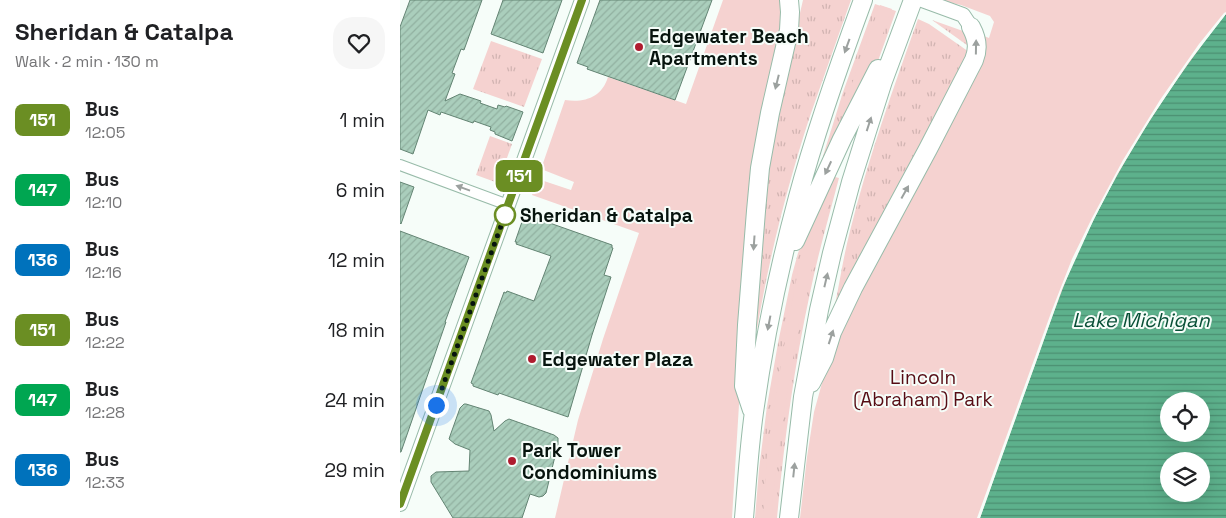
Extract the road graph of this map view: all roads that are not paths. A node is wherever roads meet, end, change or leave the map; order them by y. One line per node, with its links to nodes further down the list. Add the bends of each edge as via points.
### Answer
1 (582, 0): 8 (main road)
2 (789, 0): 11 (highway, one-way to 11, via 789,30 770,112 756,210 744,386)
3 (864, 0): 9 (highway, one-way to 9, via 807,166)
4 (922, 0): 6 (main road, via 962,15)
5 (906, 7): 9 (highway, one-way to 9); 10 (highway, one-way to 5, via 832,253)
6 (971, 27): 10 (highway, one-way to 6, via 824,358 832,332 853,288 970,70 977,49)
7 (400, 165): 8 (street, one-way to 7)
8 (508, 205): 12 (main road)
9 (779, 276): 11 (highway, one-way to 11)
10 (803, 397): 14 (highway, one-way to 10)
11 (754, 415): 13 (highway)
12 (401, 495)
13 (744, 518)
14 (789, 518)

